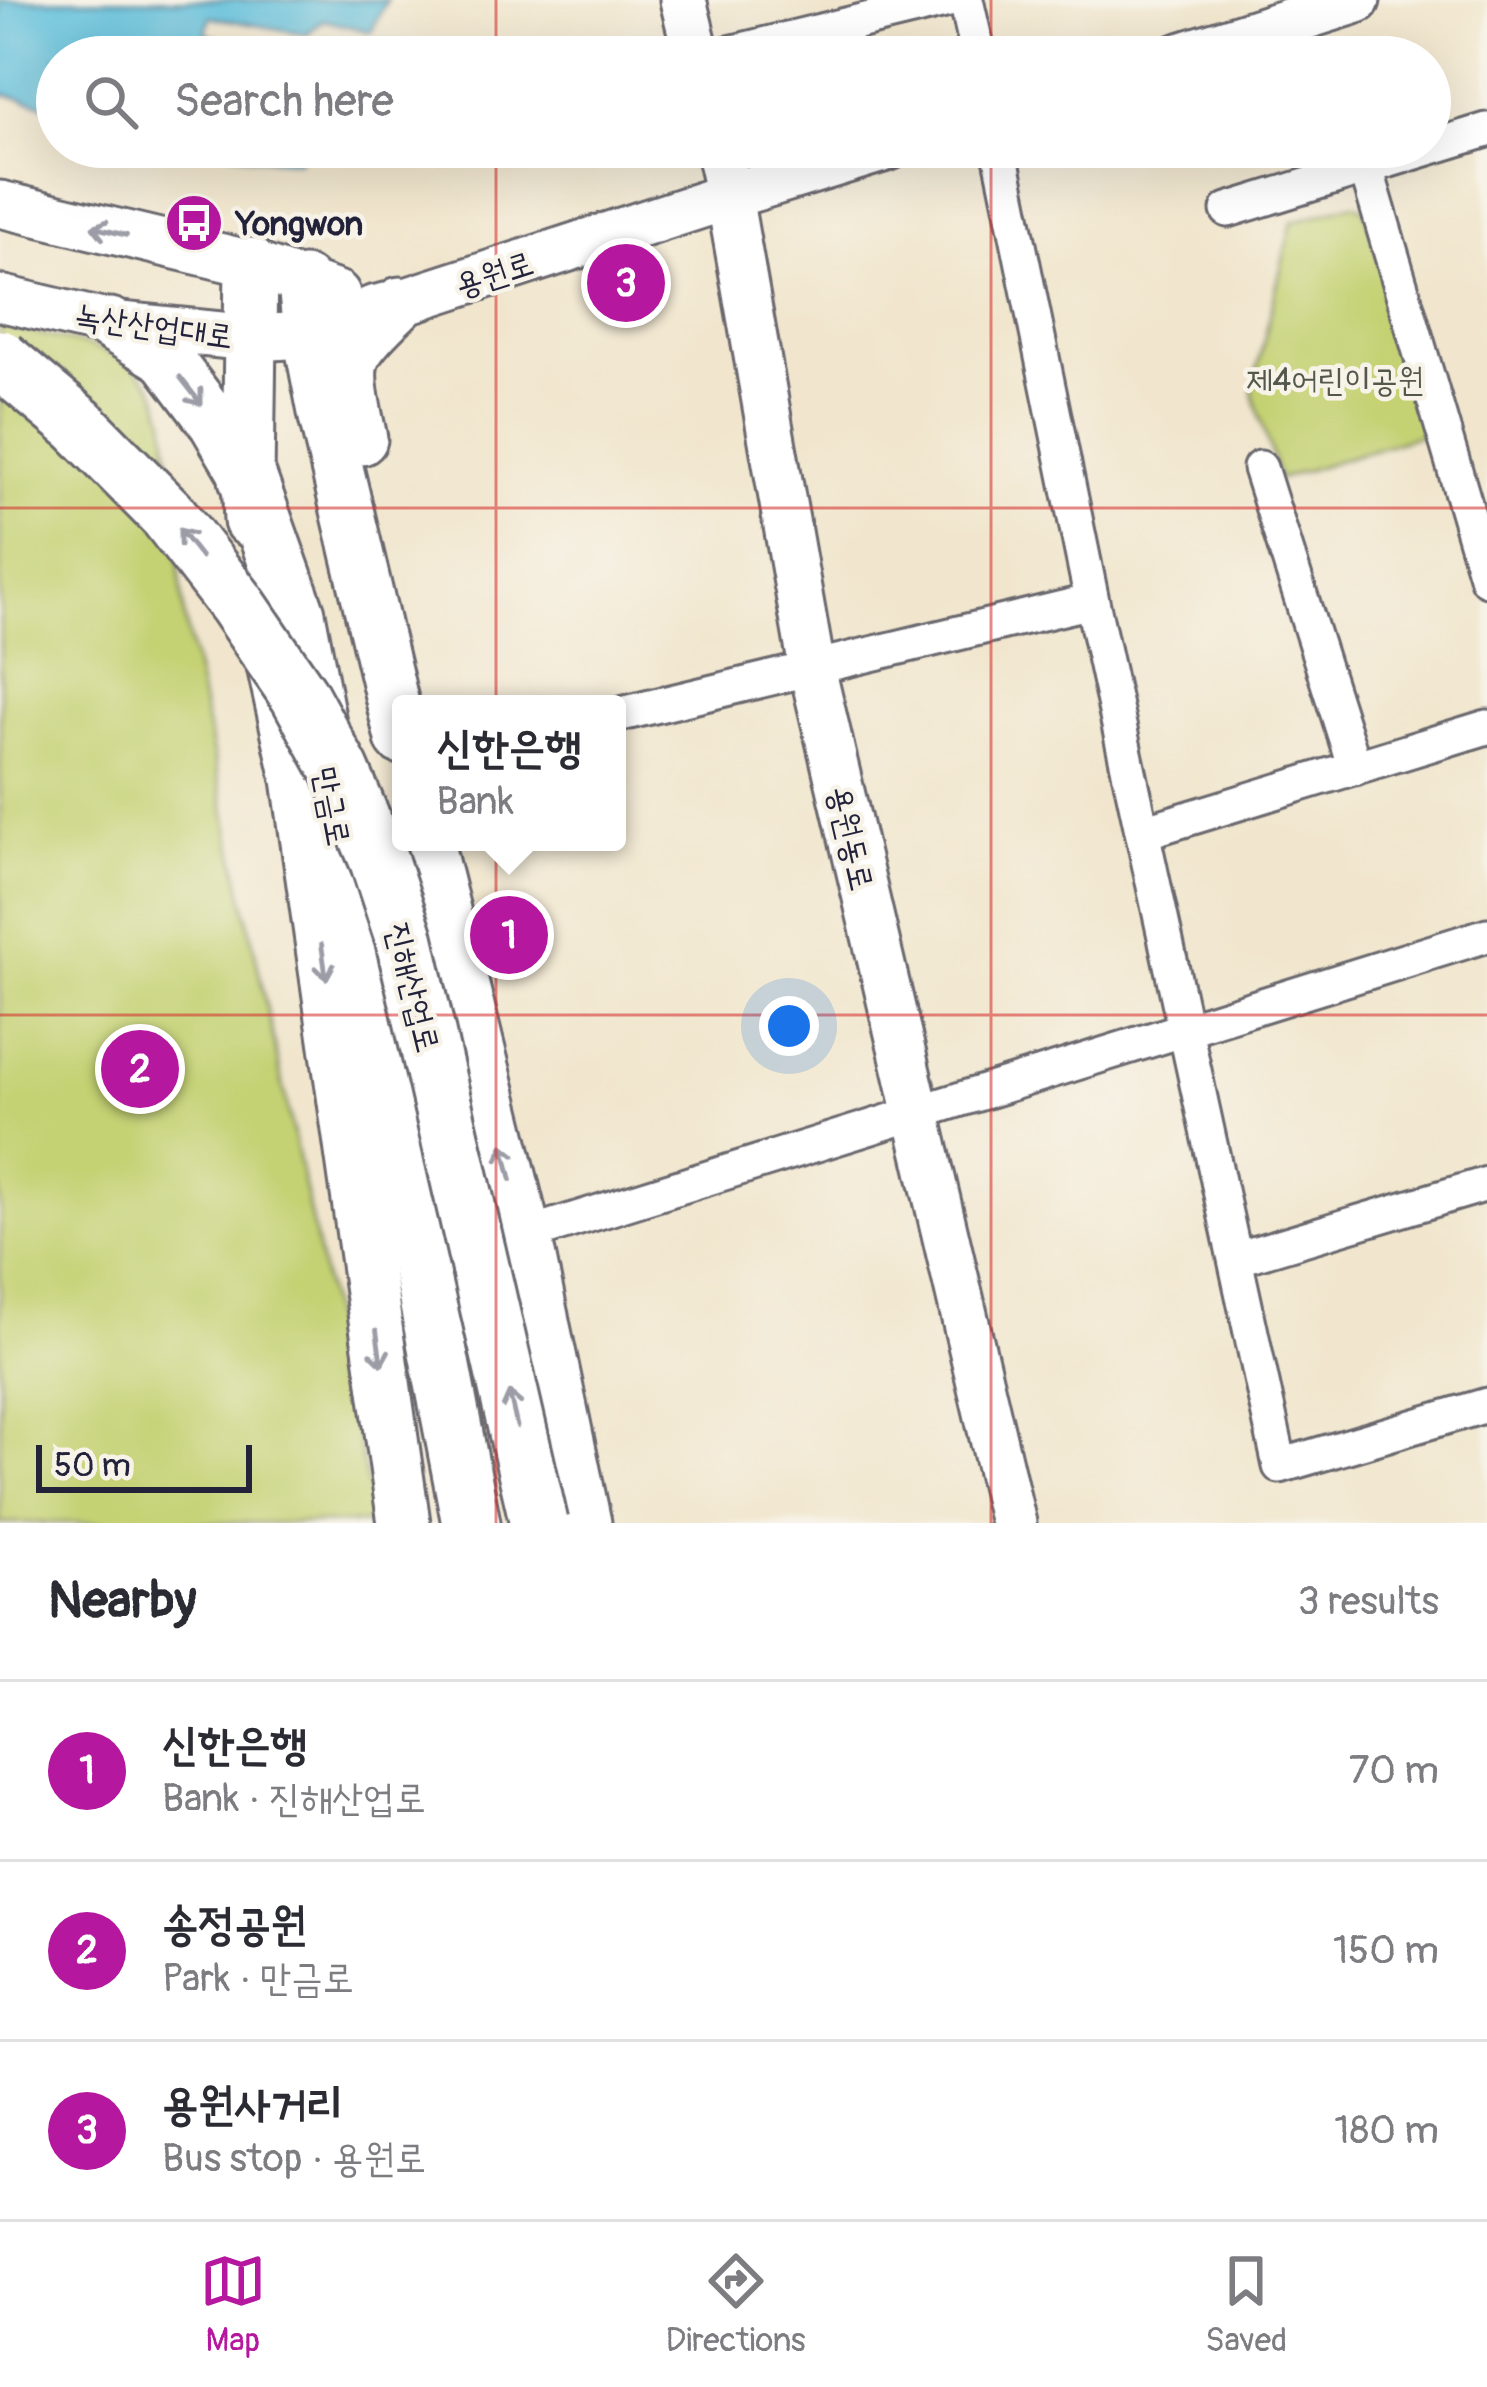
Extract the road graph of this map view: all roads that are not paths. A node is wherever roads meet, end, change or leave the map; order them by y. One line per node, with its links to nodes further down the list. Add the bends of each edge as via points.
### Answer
1 (683, 0): 5 (main road)
2 (949, 0): 6 (street)
3 (966, 0): 7 (street)
4 (1357, 0): 8 (main road)
5 (692, 36)
6 (800, 36)
7 (974, 36)
8 (1243, 36)
9 (1487, 130): 10 (street)
10 (1451, 141)
11 (723, 168): 15 (main road, 용원동로)
12 (821, 168): 15 (main road, 용원로)
13 (1003, 168): 29 (street)
14 (1366, 168): 17 (street); 28 (street)
15 (730, 196): 21 (main road, 용원로); 31 (main road, 용원동로)
16 (0, 204): 18 (main road, one-way to 16)
17 (1228, 210)
18 (251, 264): 19 (main road); 24 (main road)
19 (304, 282): 21 (main road); 23 (main road)
20 (0, 298): 22 (main road, 녹산산업대로)
21 (387, 306): 23 (main road, 용원로); 30 (main road, via 352,362 375,530)
22 (110, 324): 24 (main road, 녹산산업대로); 27 (main road, one-way to 27, via 166,358)
23 (309, 335): 24 (main road, 녹산산업대로); 30 (main road)
24 (251, 338): 27 (main road)
25 (0, 359): 48 (highway, 진해산업로, one-way to 25, bridge, via 404,937 340,770 299,695 168,515)
26 (1260, 469): 35 (street)
27 (248, 479): 46 (main road, one-way to 46, via 253,579 298,779); 47 (highway, 만금로, via 296,614)
28 (1487, 579)
29 (1092, 601): 31 (street); 36 (street)
30 (371, 618): 32 (main road)
31 (812, 668): 33 (street); 40 (main road, 용원동로)
32 (392, 702)
33 (626, 713)
34 (1487, 727): 35 (street)
35 (1355, 768): 36 (street)
36 (1144, 832): 39 (street)
37 (429, 851): 42 (main road, one-way to 37)
38 (1487, 934): 39 (street)
39 (1185, 1029): 40 (street); 44 (street)
40 (917, 1113): 42 (street); 50 (main road, 용원동로)
41 (1487, 1184): 44 (street)
42 (525, 1235): 43 (street); 49 (main road)
43 (472, 1252)
44 (1236, 1259): 45 (street, via 1280,1466)
45 (1487, 1405)
46 (404, 1523)
47 (471, 1523)
48 (539, 1523)
49 (585, 1523)
50 (1013, 1523)

